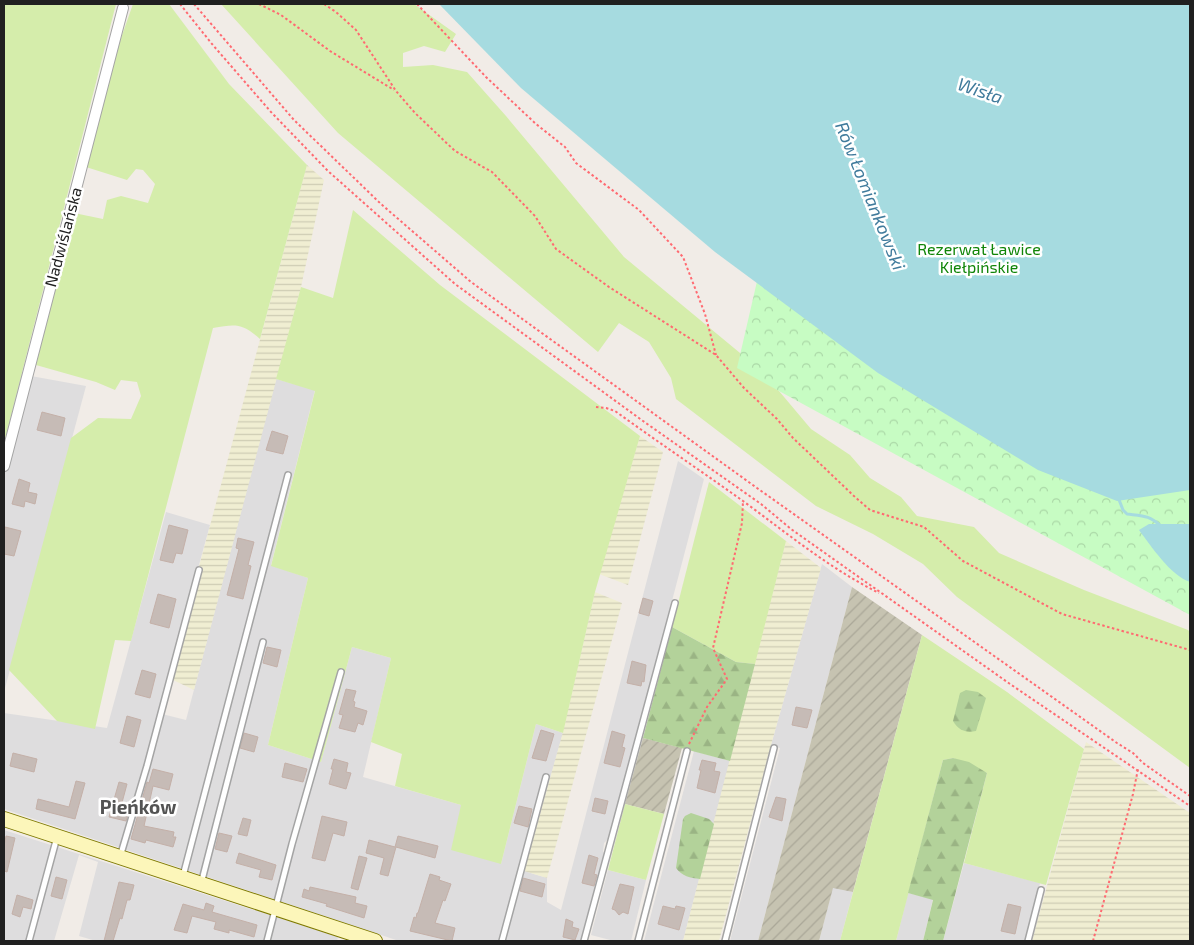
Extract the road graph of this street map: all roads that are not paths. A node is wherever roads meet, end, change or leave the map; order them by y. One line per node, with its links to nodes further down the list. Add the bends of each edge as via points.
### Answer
1 (123, 8): 2 (street, Nadwiślańska)
2 (4, 466)
3 (288, 475): 14 (lane)
4 (199, 570): 13 (lane)
5 (675, 603): 22 (lane)
6 (263, 642): 15 (lane)
7 (341, 672): 17 (lane)
8 (774, 748): 24 (lane)
9 (687, 751): 23 (lane)
10 (546, 777): 21 (lane)
11 (4, 819): 12 (street)
12 (58, 837): 13 (street); 18 (lane)
13 (120, 857): 14 (street)
14 (182, 877): 15 (street)
15 (201, 884): 17 (street)
16 (1041, 890): 25 (lane)
17 (276, 908): 19 (lane); 20 (street)
18 (30, 941)
19 (267, 941)
20 (375, 941)
21 (502, 941)
22 (584, 941)
23 (638, 941)
24 (725, 941)
25 (1028, 941)

